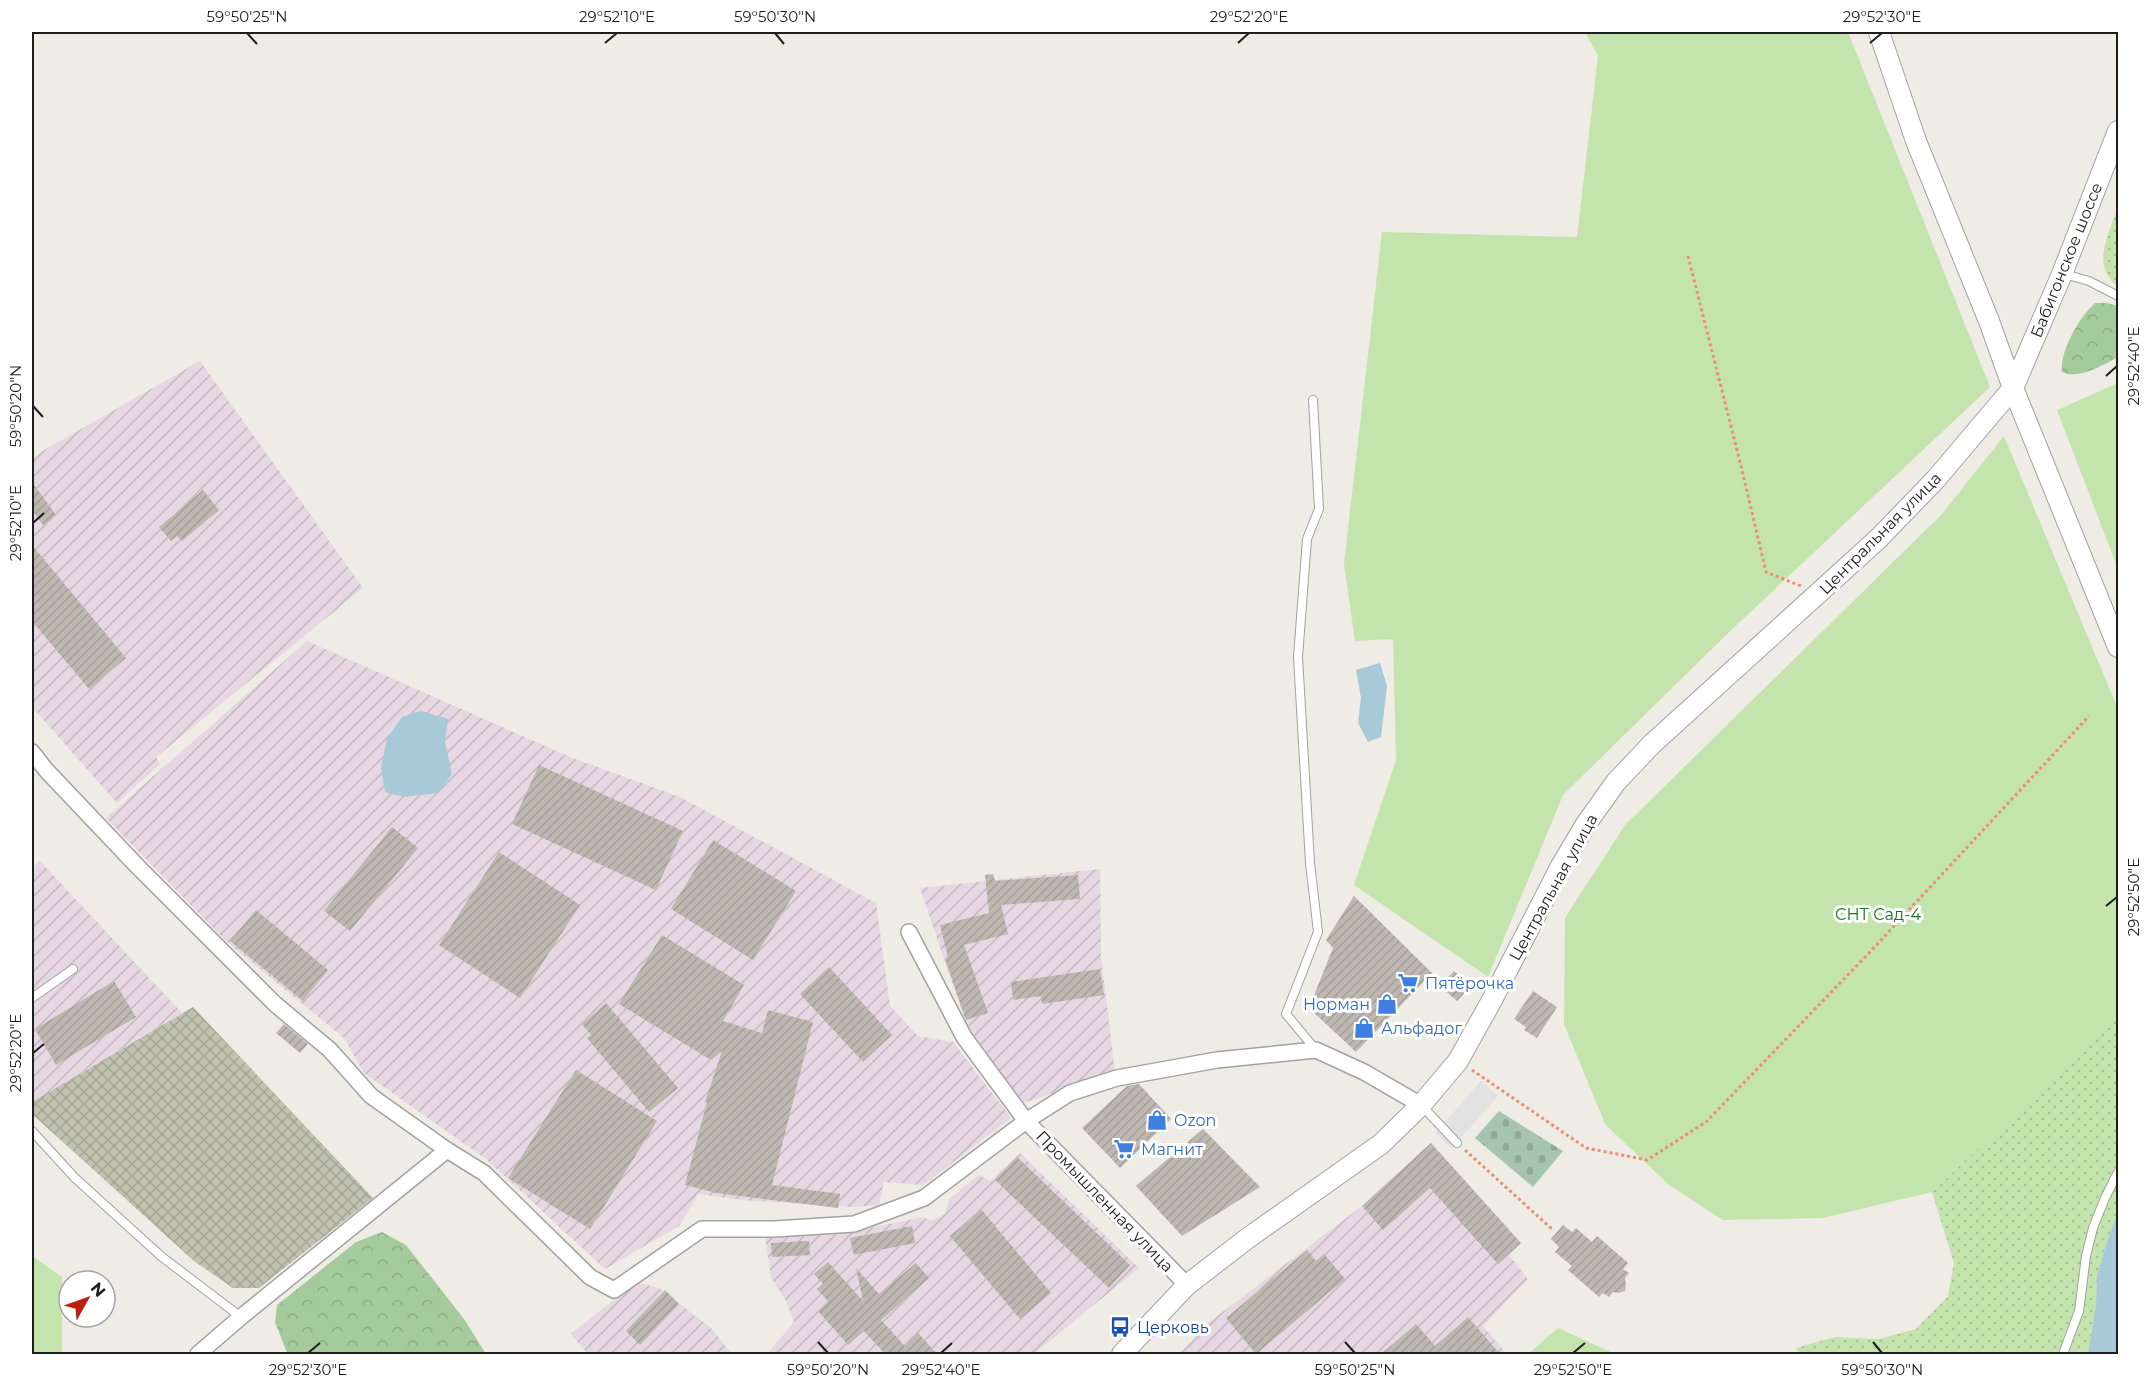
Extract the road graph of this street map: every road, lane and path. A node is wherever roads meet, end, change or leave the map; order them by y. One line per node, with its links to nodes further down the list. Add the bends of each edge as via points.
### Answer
1 (1879, 32): 6 (street, via 1916,141)
2 (2118, 131): 4 (street, Бабигонское шоссе)
3 (1688, 256): 8 (path, via 1766,572)
4 (2062, 273): 5 (lane); 6 (street, Бабигонское шоссе)
5 (2118, 296)
6 (2013, 388): 8 (street, Центральная улица, via 1936,479); 9 (street)
7 (1313, 400): 15 (lane, via 1319,509 1307,539 1298,657 1318,932 1286,1014)
8 (1820, 594): 16 (street, Центральная улица, via 1652,744 1616,782 1561,866)
9 (2118, 647)
10 (2089, 716): 16 (path, via 1706,1122 1647,1160 1586,1148)
11 (32, 752): 21 (street, via 139,868 275,1004 330,1050 371,1096)
12 (909, 932): 18 (street, Промышленная улица, via 964,1037)
13 (73, 969): 14 (lane)
14 (32, 998)
15 (1316, 1050): 17 (street); 18 (street, via 1217,1060 1117,1078 1070,1093)
16 (1458, 1061): 17 (street, Центральная улица)
17 (1421, 1105): 20 (lane); 24 (street, Центральная улица, via 1381,1144)
18 (1025, 1119): 21 (street, via 924,1198 854,1224 702,1229 614,1290 590,1277 484,1173); 24 (street, Промышленная улица)
19 (32, 1131): 25 (lane, via 75,1178 162,1257)
20 (1459, 1144): 23 (path)
21 (447, 1150): 25 (street)
22 (2118, 1172): 28 (lane, via 2093,1228 2079,1311)
23 (1553, 1230)
24 (1187, 1286): 27 (street, Центральная улица)
25 (241, 1317): 26 (street)
26 (198, 1354)
27 (1122, 1354)
28 (2063, 1354)

